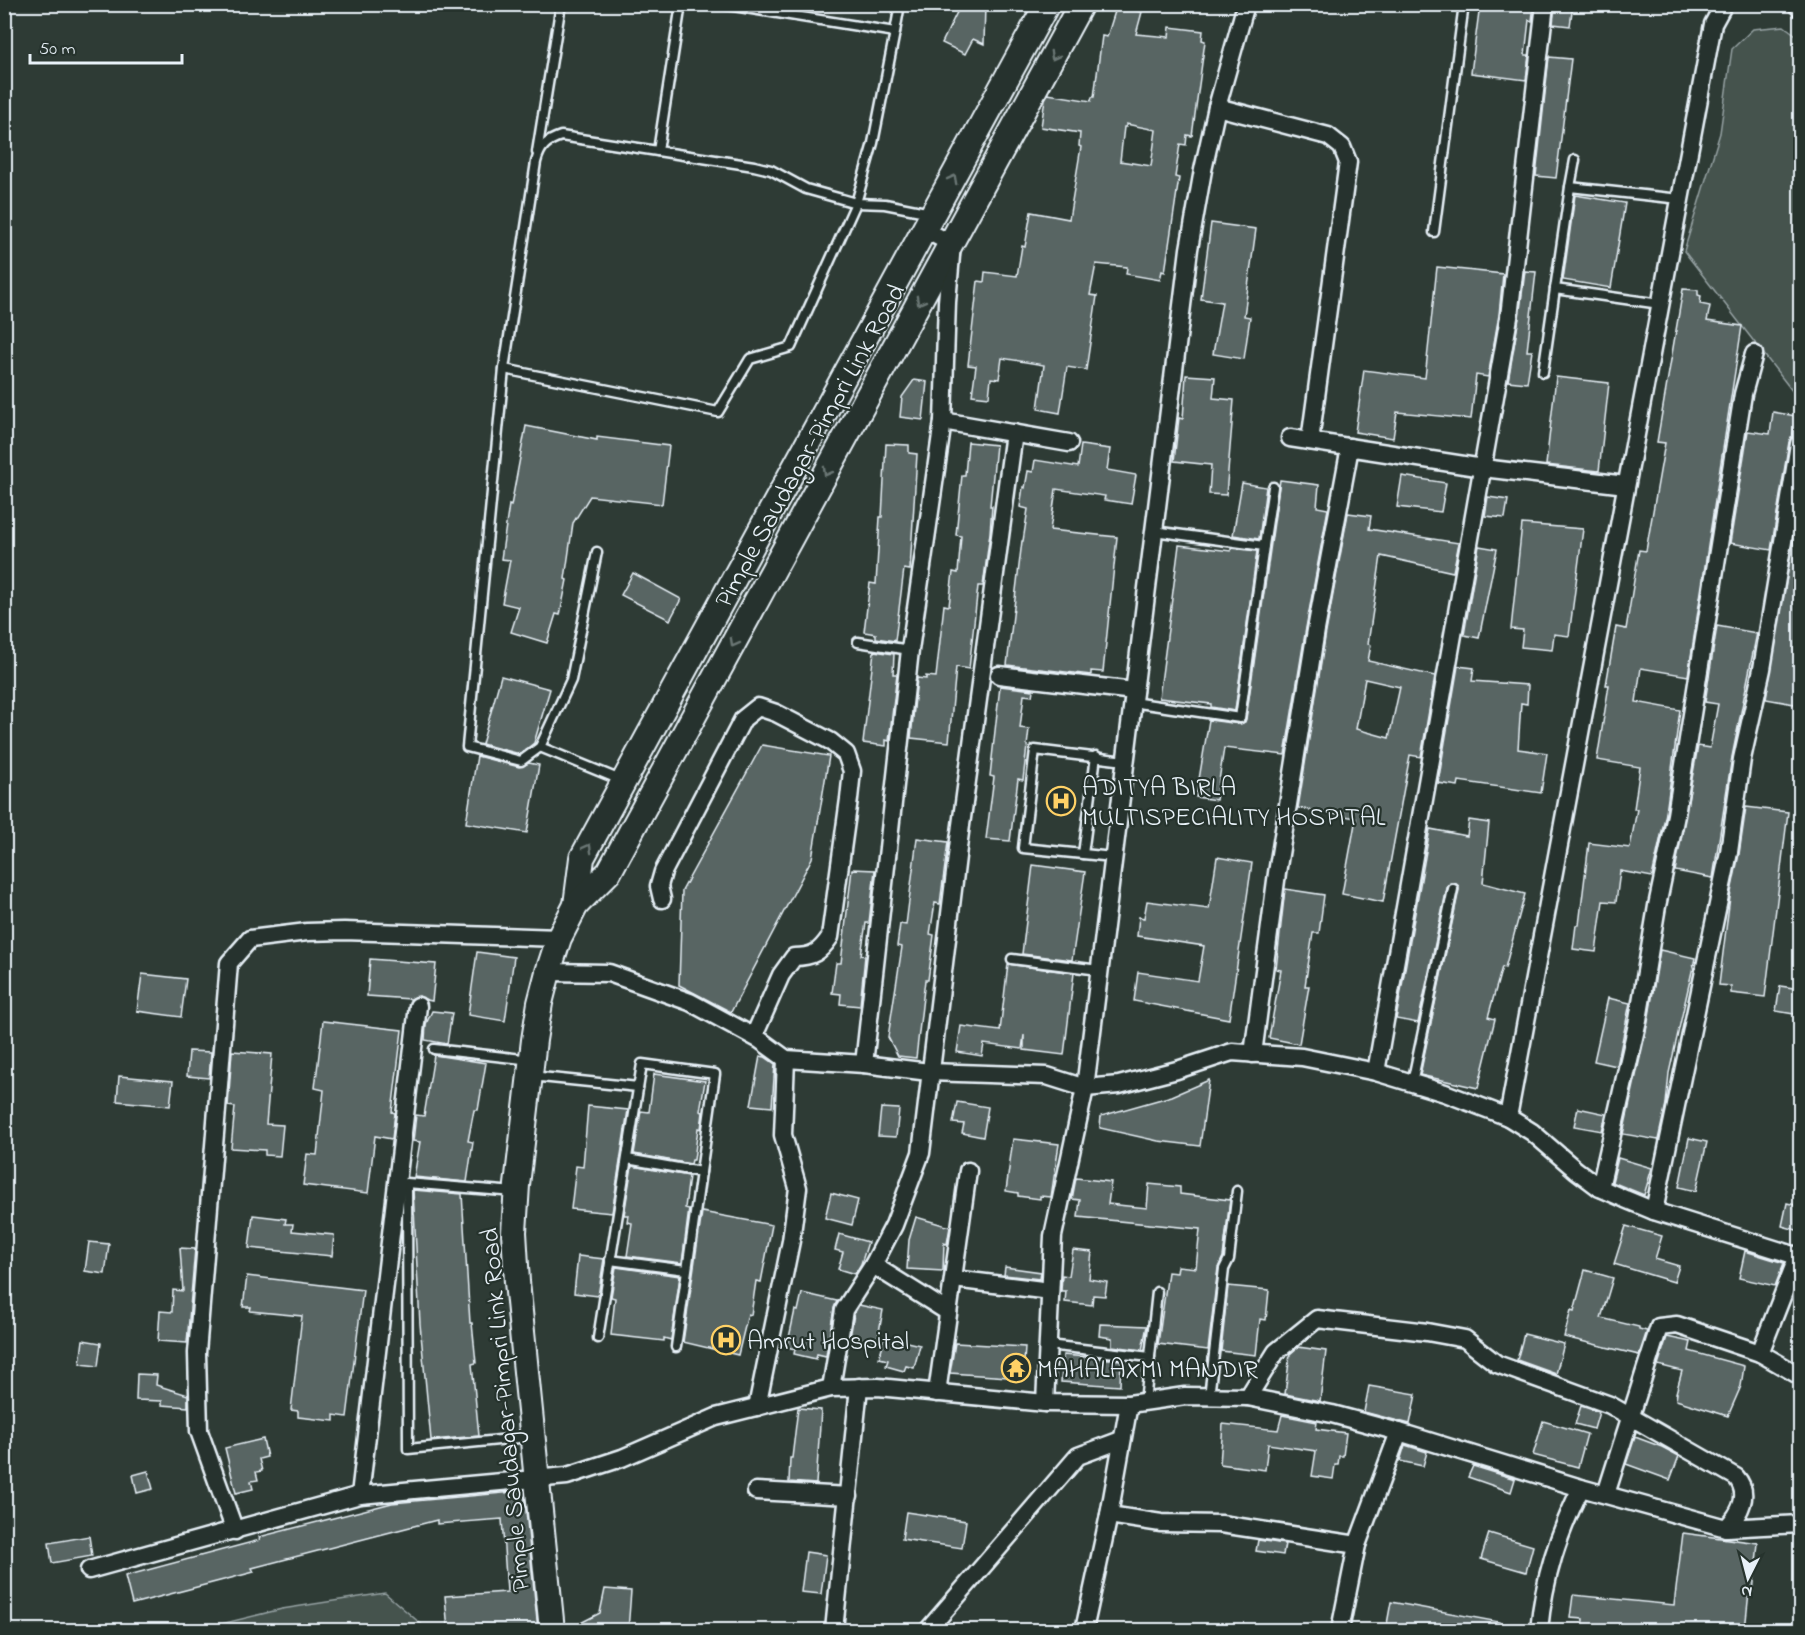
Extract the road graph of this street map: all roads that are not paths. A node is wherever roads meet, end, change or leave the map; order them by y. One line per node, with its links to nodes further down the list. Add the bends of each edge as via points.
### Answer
1 (561, 4): 17 (lane)
2 (681, 4): 15 (lane)
3 (721, 4): 13 (lane)
4 (900, 4): 13 (lane)
5 (1047, 4): 21 (street, Pimple Saudagar-Pimpri Link Road, one-way to 5)
6 (1082, 4): 23 (street, Pimple Saudagar-Pimpri Link Road, one-way to 23)
7 (1246, 4): 14 (street)
8 (1464, 4): 22 (lane)
9 (1545, 4): 36 (street, via 1509,317)
10 (1724, 4): 19 (street, via 1713,24)
11 (1796, 4): 12 (street)
12 (1800, 8)
13 (895, 32): 20 (lane, via 873,143)
14 (1217, 107): 32 (street, via 1328,136 1342,147 1348,162); 39 (street, via 1189,249)
15 (658, 151): 17 (lane, via 561,136 548,140 539,150); 20 (lane, via 771,170 806,189)
16 (1575, 160): 18 (lane)
17 (536, 162): 27 (lane)
18 (1570, 187): 19 (lane); 24 (lane)
19 (1680, 199): 25 (street)
20 (856, 203): 21 (lane, via 885,204); 27 (lane, via 791,346 750,359 718,412)
21 (929, 222): 23 (street); 49 (street, Pimple Saudagar-Pimpri Link Road)
22 (1434, 232)
23 (952, 244): 29 (street); 54 (street, Pimple Saudagar-Pimpri Link Road, one-way to 54, via 609,872)
24 (1555, 289): 25 (lane); 28 (lane)
25 (1660, 304): 37 (street)
26 (1754, 354): 75 (street, via 1743,394 1676,815 1638,1020)
27 (504, 369): 46 (lane, via 467,747 522,761)
28 (1543, 372)
29 (943, 421): 30 (street); 43 (street)
30 (1014, 433): 33 (street); 66 (street)
31 (1290, 438): 32 (street)
32 (1310, 441): 35 (street)
33 (1069, 443)
34 (1799, 444): 78 (street, via 1728,852)
35 (1350, 447): 36 (street); 62 (street, via 1277,873)
36 (1483, 468): 37 (street); 67 (street)
37 (1626, 485): 71 (street)
38 (1274, 487): 40 (lane)
39 (1154, 531): 40 (lane); 45 (street)
40 (1264, 546): 45 (lane, via 1240,718)
41 (597, 552): 46 (lane, via 572,680)
42 (858, 642): 43 (lane)
43 (910, 650): 64 (street)
44 (999, 675): 45 (street)
45 (1133, 697): 48 (street)
46 (540, 747): 49 (lane)
47 (1096, 756): 48 (lane); 50 (lane); 50 (lane, via 1035,750 1023,848)
48 (1125, 761): 51 (street)
49 (624, 781): 54 (street, Pimple Saudagar-Pimpri Link Road, one-way to 49, via 582,858)
50 (1083, 854): 51 (lane)
51 (1113, 857): 57 (street)
52 (1453, 889): 68 (lane)
53 (662, 899): 60 (street, via 659,886 663,872 743,719 758,707 776,712 846,754 852,771 830,937 822,950 794,957 781,975)
54 (576, 905): 55 (street, Pimple Saudagar-Pimpri Link Road)
55 (559, 938): 58 (street, Pimple Saudagar-Pimpri Link Road); 114 (street, via 307,932 250,939 229,963 197,1353 199,1431)
56 (1012, 959): 57 (lane)
57 (1099, 970): 70 (street)
58 (548, 972): 60 (street, via 609,973 690,1002); 65 (street, Pimple Saudagar-Pimpri Link Road)
59 (418, 1006): 109 (street)
60 (754, 1036): 63 (street)
61 (434, 1049): 65 (lane)
62 (1253, 1054): 67 (street, via 1302,1057); 70 (street, via 1232,1052 1142,1079)
63 (786, 1059): 64 (street); 100 (street, via 783,1135 798,1188)
64 (864, 1064): 66 (street)
65 (530, 1068): 69 (lane); 77 (street, Pimple Saudagar-Pimpri Link Road)
66 (929, 1072): 70 (street, via 1047,1076); 81 (street, via 921,1153 894,1225)
67 (1376, 1072): 68 (street)
68 (1412, 1083): 71 (street)
69 (638, 1088): 72 (lane); 74 (lane, via 642,1064 715,1074)
70 (1084, 1088): 84 (street, via 1053,1236)
71 (1508, 1117): 75 (street)
72 (627, 1159): 74 (lane); 80 (lane)
73 (968, 1171): 83 (street)
74 (701, 1172): 82 (lane)
75 (1600, 1188): 78 (street)
76 (1237, 1191): 96 (lane)
77 (516, 1192): 103 (street, Pimple Saudagar-Pimpri Link Road, via 517,1282); 103 (lane, via 407,1183 408,1449)
78 (1654, 1211): 79 (street)
79 (1799, 1257): 90 (street)
80 (610, 1260): 82 (lane); 87 (lane)
81 (873, 1265): 86 (street); 94 (street, via 844,1310)
82 (686, 1270): 89 (lane)
83 (954, 1279): 84 (street); 86 (street)
84 (1050, 1291): 88 (street)
85 (1157, 1292): 91 (lane)
86 (948, 1312): 95 (street)
87 (598, 1338)
88 (1048, 1345): 91 (lane); 98 (street)
89 (676, 1347)
90 (1760, 1353): 92 (street); 101 (street, via 1677,1325 1659,1327)
91 (1150, 1358): 99 (lane)
92 (1800, 1376)
93 (859, 1387): 94 (street); 95 (street); 110 (street)
94 (831, 1388): 100 (street)
95 (937, 1393): 98 (street)
96 (1209, 1397): 97 (street); 99 (street)
97 (1248, 1397): 101 (street, via 1276,1352 1317,1319 1465,1340 1497,1364); 102 (street)
98 (1045, 1403): 99 (street)
99 (1137, 1403): 104 (street)
100 (757, 1407): 105 (street, via 717,1417 622,1458 567,1476)
101 (1630, 1415): 108 (street); 113 (street, via 1727,1471 1742,1484 1741,1504)
102 (1399, 1432): 106 (street); 115 (street)
103 (533, 1436): 105 (street, Pimple Saudagar-Pimpri Link Road)
104 (1121, 1440): 111 (street); 119 (street, via 1078,1456)
105 (538, 1479): 109 (street); 117 (street, Pimple Saudagar-Pimpri Link Road)
106 (1581, 1488): 108 (street); 122 (street, via 1552,1556)
107 (756, 1491): 110 (street)
108 (1606, 1494): 113 (street)
109 (360, 1495): 114 (street)
110 (849, 1496): 118 (street)
111 (1109, 1515): 115 (street, via 1161,1523 1221,1524); 120 (street)
112 (1800, 1524): 113 (street)
113 (1726, 1528)
114 (235, 1531): 116 (street)
115 (1357, 1545): 121 (street)
116 (89, 1570)
117 (552, 1630)
118 (834, 1630)
119 (928, 1630)
120 (1084, 1630)
121 (1340, 1630)
122 (1539, 1630)

